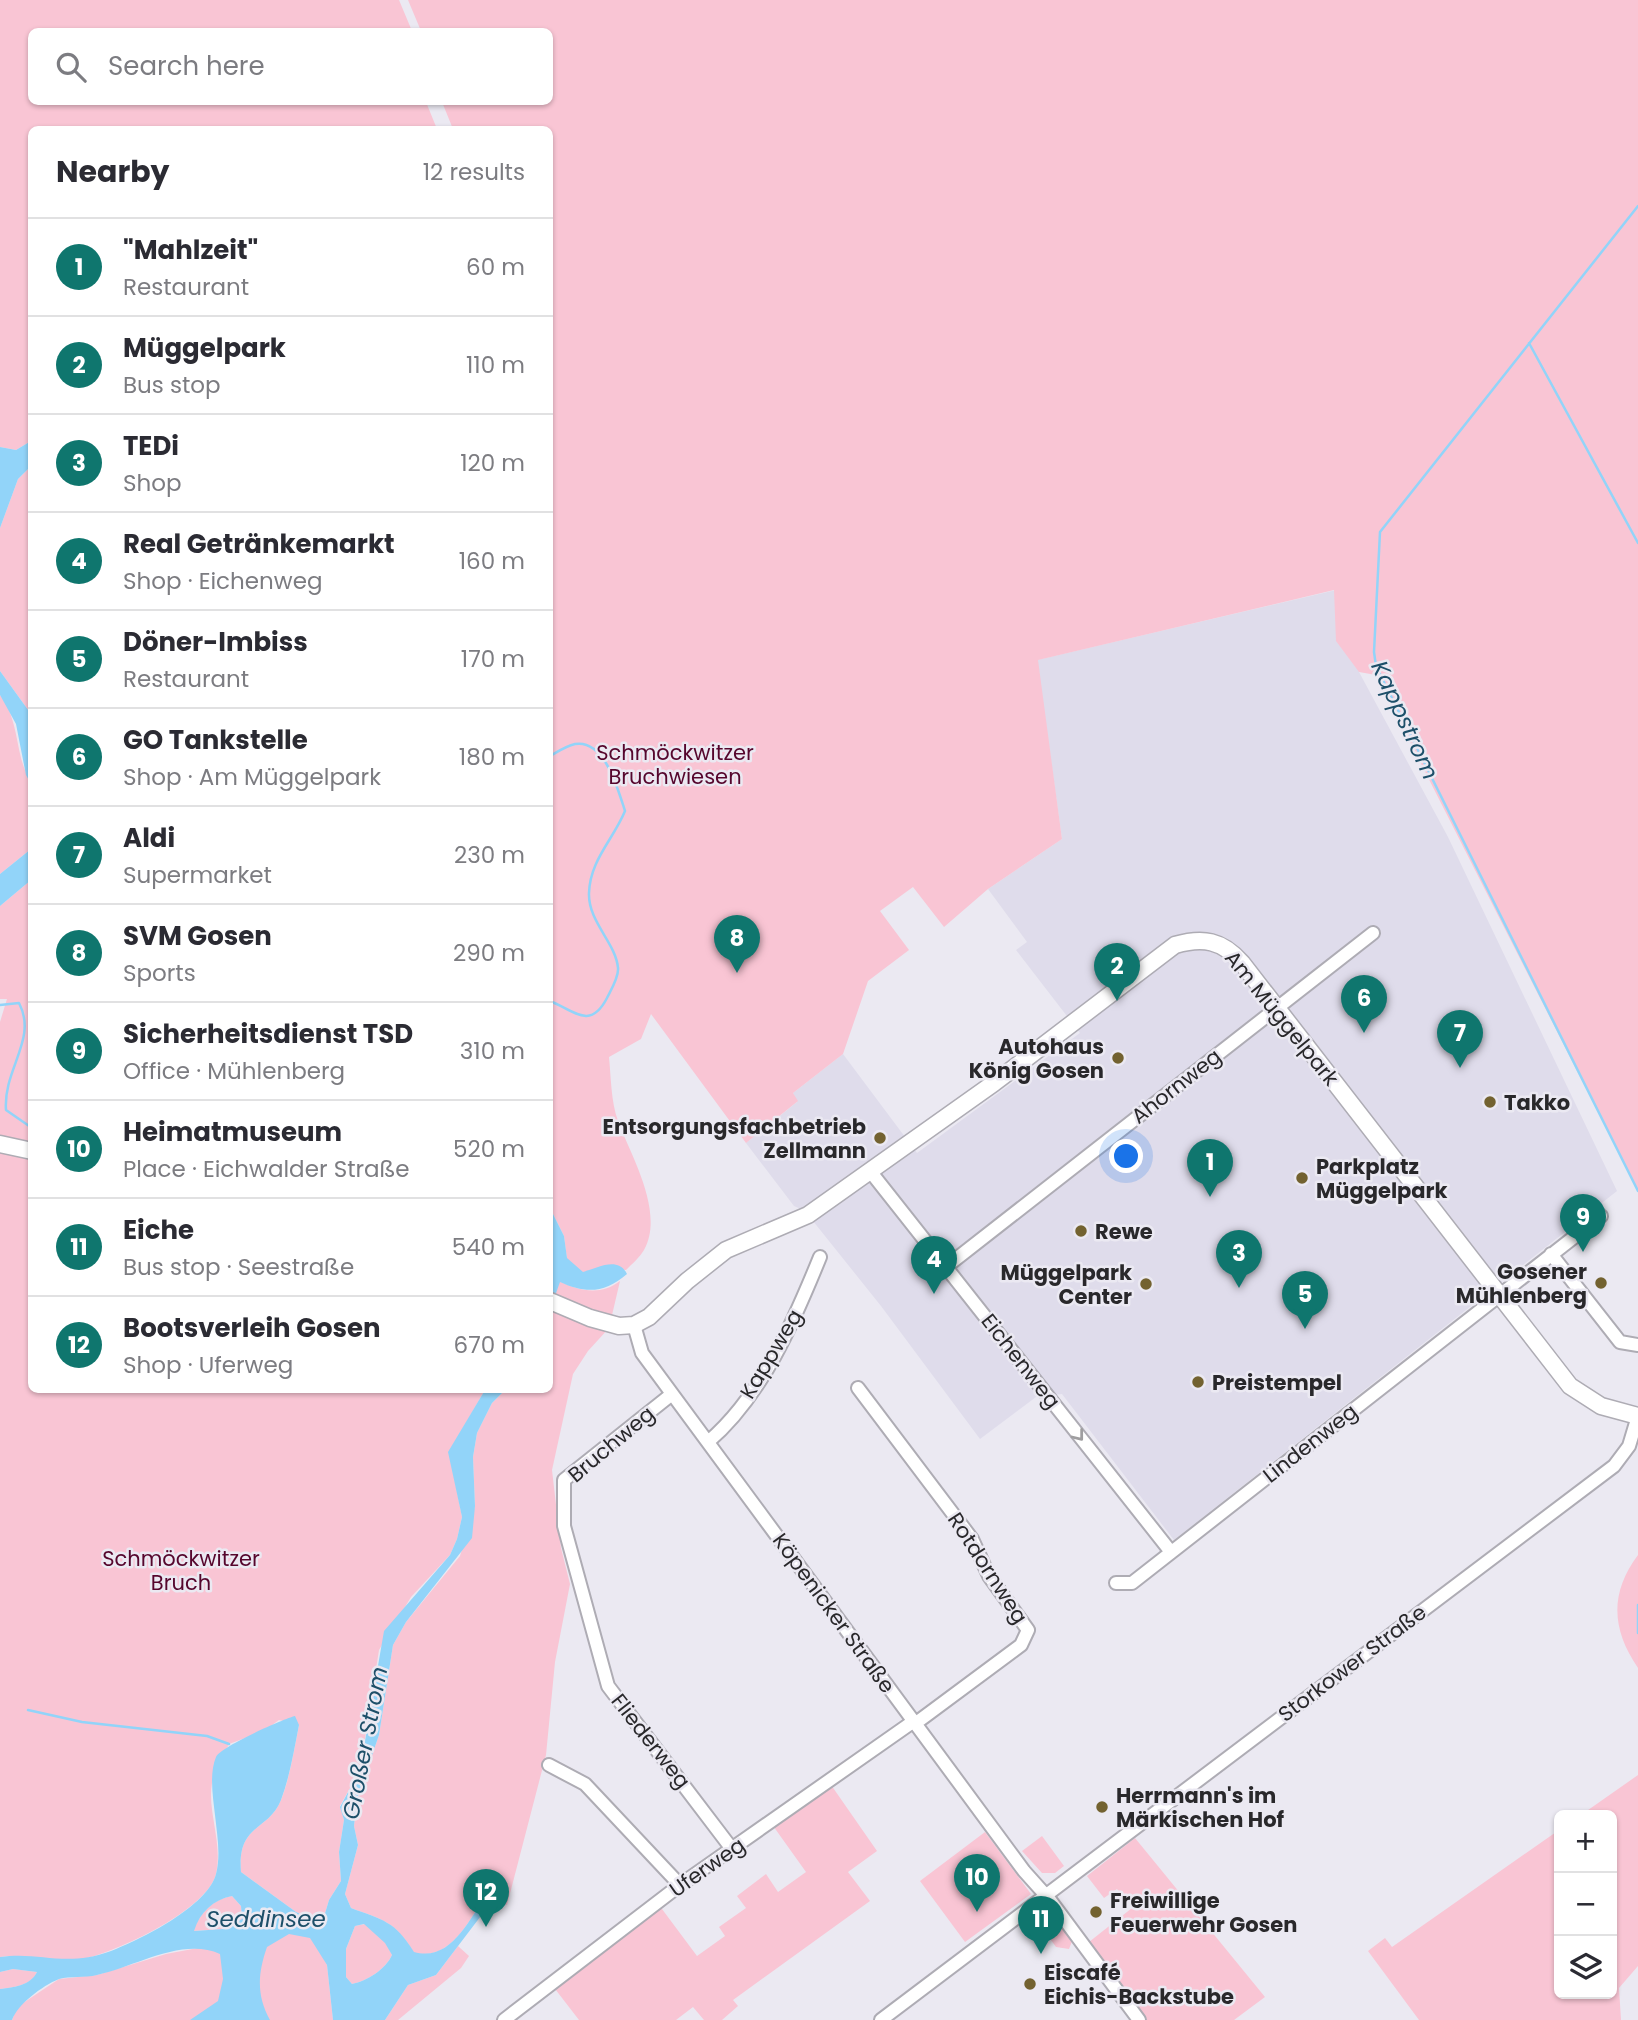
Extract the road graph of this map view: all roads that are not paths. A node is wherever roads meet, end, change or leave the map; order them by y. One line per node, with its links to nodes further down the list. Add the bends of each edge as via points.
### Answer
1 (1373, 933): 2 (street, Ahornweg)
2 (1278, 1008): 5 (main road, Am Müggelpark, via 1222,944 1196,939 1175,945); 9 (street, Ahornweg); 10 (main road, Am Müggelpark)
3 (0, 1144): 4 (main road)
4 (28, 1150)
5 (870, 1171): 9 (street, Eichenweg); 12 (main road, Am Müggelpark, via 808,1216 726,1250)
6 (1601, 1216): 7 (street, Lindenweg)
7 (1551, 1254): 10 (street, Lindenweg); 13 (street, via 1620,1342)
8 (820, 1257): 17 (street, Kappweg, via 799,1308 764,1370)
9 (947, 1266): 18 (street, Eichenweg, one-way to 18)
10 (1500, 1293): 16 (main road, Am Müggelpark, via 1570,1386 1601,1406); 18 (street, Lindenweg)
11 (553, 1302): 12 (main road, via 603,1323)
12 (634, 1325): 15 (street, Köpenicker Straße, via 642,1353)
13 (1638, 1345)
14 (858, 1388): 21 (street, Rotdornweg, via 972,1539 989,1576 1028,1630 1021,1645)
15 (672, 1394): 17 (street, Köpenicker Straße); 19 (street, Bruchweg, via 564,1479 564,1526)
16 (1638, 1416): 25 (street, Storkower Straße, via 1629,1446 1614,1466)
17 (708, 1442): 21 (street, Köpenicker Straße)
18 (1171, 1552): 20 (street, Lindenweg, via 1132,1583)
19 (580, 1582): 23 (street, Fliederweg, via 608,1686)
20 (1116, 1583)
21 (915, 1722): 23 (street, Uferweg); 25 (street, Köpenicker Straße)
22 (549, 1765): 24 (street, via 585,1784)
23 (732, 1849): 24 (street, Uferweg)
24 (680, 1885): 26 (street, Uferweg)
25 (1046, 1895): 27 (street, Storkower Straße); 28 (street, Köpenicker Straße)
26 (504, 2020)
27 (881, 2020)
28 (1139, 2020)

